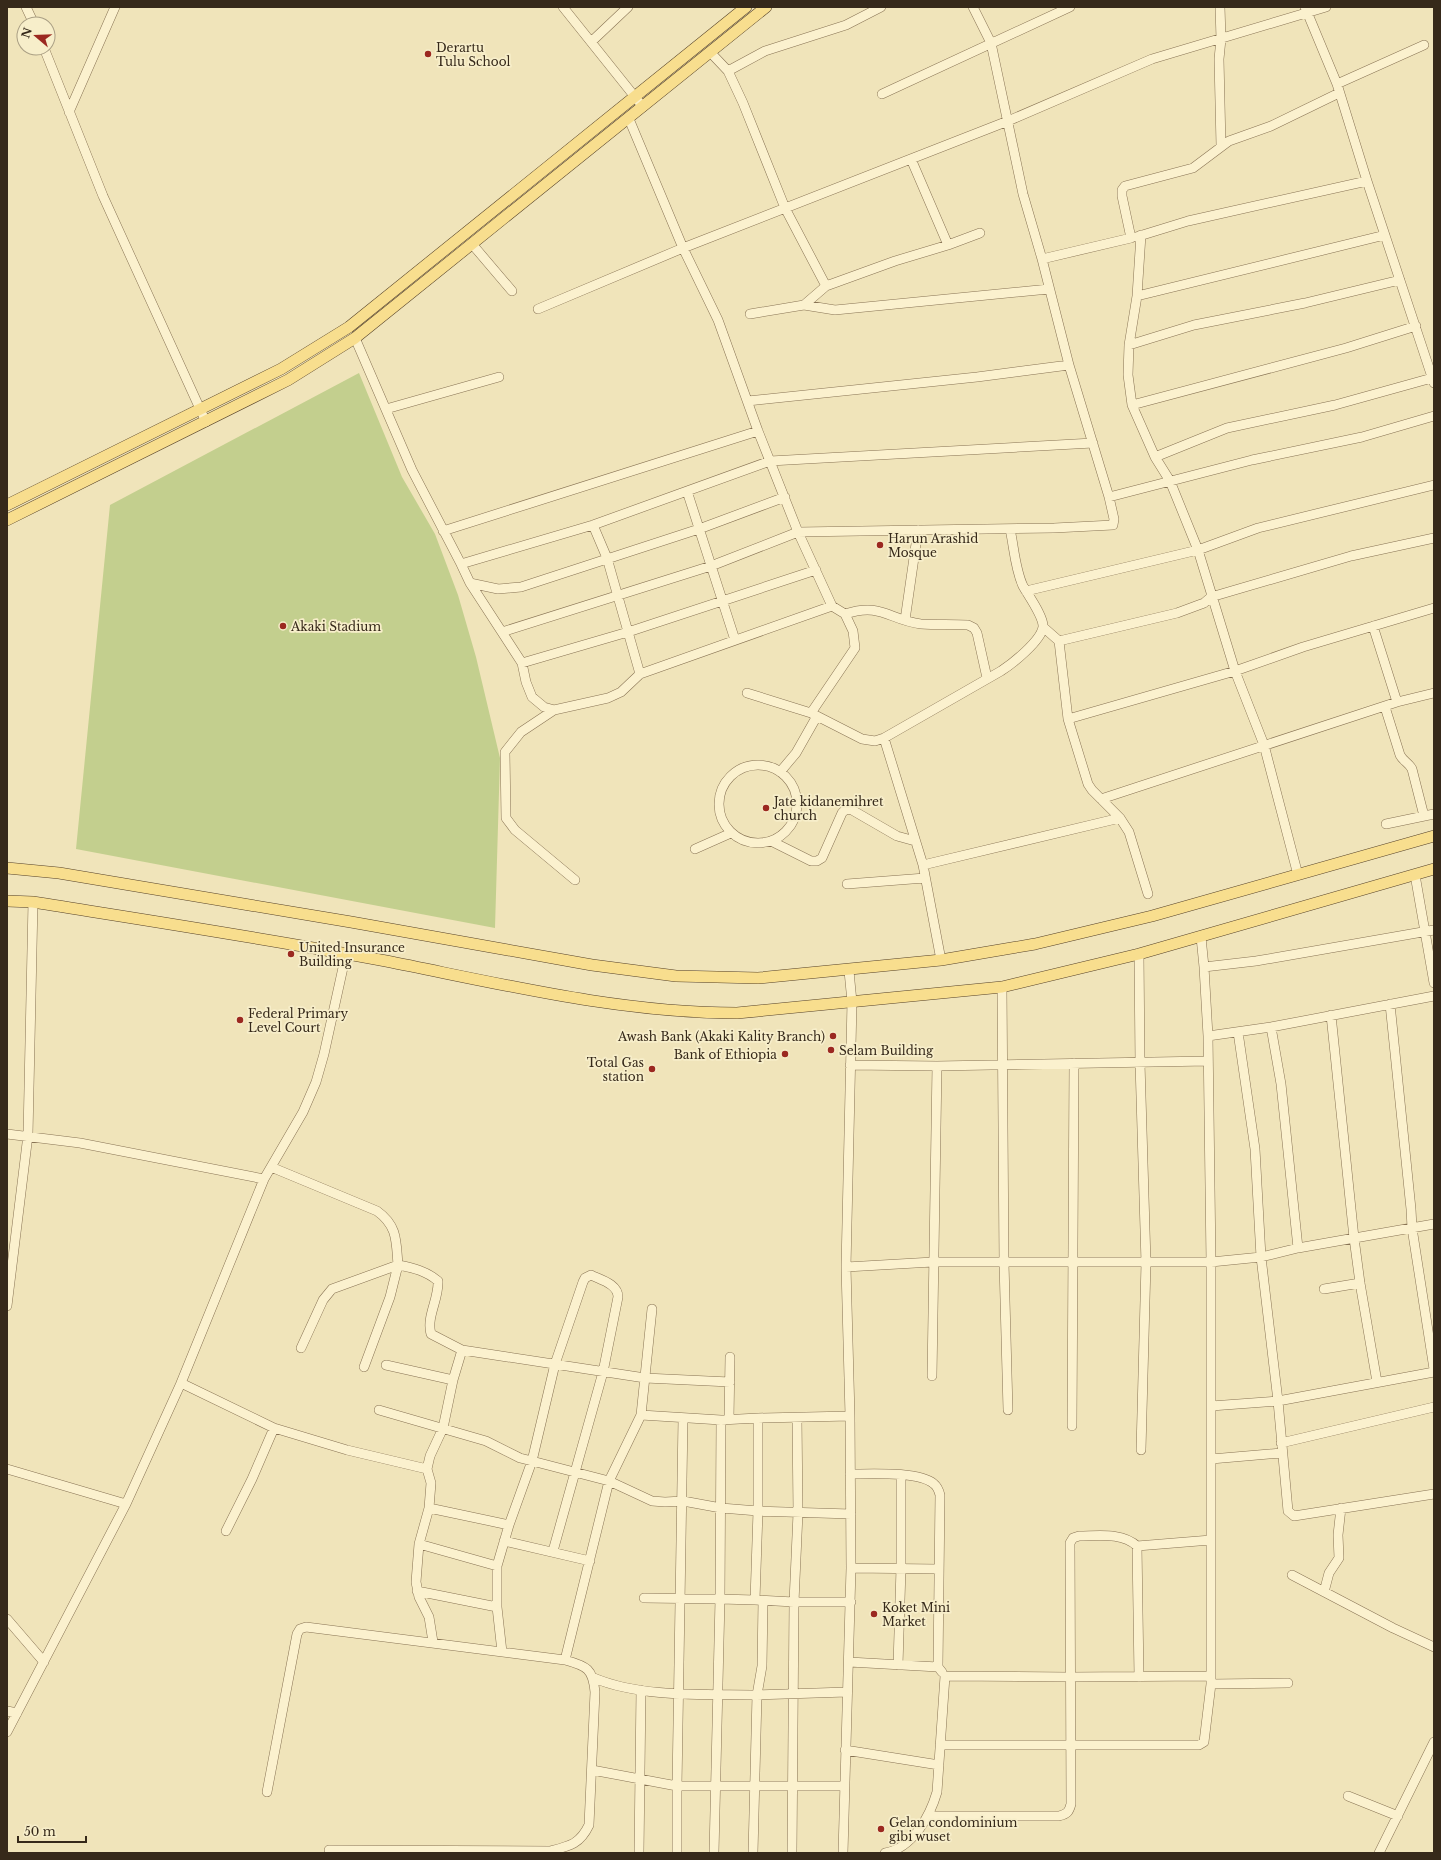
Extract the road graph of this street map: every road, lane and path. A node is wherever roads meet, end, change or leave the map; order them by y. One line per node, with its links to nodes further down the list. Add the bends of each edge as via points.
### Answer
1 (115, 7): 24 (street)
2 (563, 7): 13 (street)
3 (628, 7): 13 (street)
4 (746, 7): 22 (main road)
5 (766, 7): 16 (main road)
6 (881, 7): 18 (street, via 841,27 765,51)
7 (973, 7): 14 (street)
8 (1070, 7): 14 (street)
9 (1220, 7): 12 (street)
10 (1326, 7): 11 (street)
11 (1306, 10): 12 (street); 19 (street)
12 (1222, 39): 26 (street, via 1152,59); 27 (street, via 1219,59)
13 (591, 42): 22 (street)
14 (991, 43): 21 (street); 26 (street)
15 (1424, 44): 19 (street)
16 (710, 52): 18 (street); 23 (main road)
17 (47, 56): 24 (street)
18 (728, 70): 30 (street)
19 (1337, 84): 20 (street)
20 (1339, 93): 27 (street, via 1271,126); 29 (street)
21 (882, 94)
22 (634, 97): 23 (street); 56 (main road, via 350,327 282,369)
23 (643, 107): 25 (main road)
24 (69, 112): 56 (street, via 107,203)
25 (629, 119): 35 (main road); 37 (street)
26 (1008, 121): 28 (street); 38 (street, via 1023,194)
27 (1221, 146): 34 (street, via 1200,164 1186,171 1125,186 1122,190)
28 (911, 159): 30 (street); 36 (street)
29 (1367, 181): 32 (street); 33 (street)
30 (786, 208): 37 (street); 40 (street)
31 (980, 233): 36 (street)
32 (1141, 235): 34 (street); 43 (street)
33 (1386, 235): 39 (street); 43 (street)
34 (1131, 238): 38 (street)
35 (472, 244): 42 (street); 48 (main road)
36 (948, 244): 40 (street)
37 (683, 248): 45 (street); 53 (street, via 718,320)
38 (1042, 259): 41 (street)
39 (1400, 280): 47 (street); 49 (street, via 1305,303 1194,325)
40 (826, 286): 44 (street)
41 (1048, 289): 44 (street, via 835,310); 50 (street)
42 (512, 291)
43 (1137, 296): 49 (street)
44 (804, 305): 46 (street)
45 (538, 309)
46 (750, 314)
47 (1416, 326): 52 (street); 54 (street, via 1346,348)
48 (355, 338): 55 (street); 58 (main road, via 288,380)
49 (1129, 345): 54 (street, via 1128,375)
50 (1068, 365): 53 (street); 60 (street)
51 (499, 377): 55 (street)
52 (1433, 380): 61 (street, via 1227,428)
53 (748, 401): 59 (street)
54 (1132, 405): 61 (street)
55 (386, 409): 74 (street, via 412,470)
56 (201, 410): 58 (street); 68 (main road)
57 (1434, 416): 63 (street, via 1362,437 1252,460)
58 (206, 422): 69 (main road)
59 (758, 431): 62 (street); 74 (street)
60 (1093, 443): 62 (street); 67 (street)
61 (1155, 457): 63 (street)
62 (770, 461): 65 (street); 66 (street)
63 (1170, 481): 67 (street); 77 (street)
64 (1434, 485): 77 (street, via 1258,528)
65 (687, 491): 70 (street); 71 (street)
66 (785, 497): 71 (street); 75 (street)
67 (1109, 497): 72 (street, via 1114,519 1109,526)
68 (7, 505)
69 (7, 520)
70 (593, 525): 78 (street); 79 (street)
71 (699, 529): 78 (street); 80 (street)
72 (1010, 529): 73 (street); 83 (street, via 1018,573)
73 (918, 530): 75 (street); 90 (street)
74 (443, 531): 79 (street)
75 (798, 532): 80 (street); 81 (street)
76 (1434, 538): 85 (street, via 1351,556)
77 (1198, 550): 83 (street); 85 (street)
78 (607, 558): 82 (street, via 512,589); 84 (street)
79 (461, 564): 82 (street)
80 (711, 566): 84 (street); 86 (street)
81 (816, 570): 86 (street); 87 (street)
82 (470, 583): 93 (street)
83 (1026, 591): 92 (street, via 1041,618)
84 (617, 596): 93 (street); 94 (street)
85 (1211, 597): 96 (street, via 1204,603 1177,613); 98 (street)
86 (722, 600): 94 (street); 95 (street)
87 (832, 606): 89 (street); 95 (street)
88 (1434, 608): 91 (street)
89 (845, 614): 90 (street, via 859,609 871,609); 106 (street, via 853,631 855,648)
90 (905, 620): 100 (street, via 920,624 968,625 974,628)
91 (1373, 626): 98 (street); 103 (street)
92 (1043, 627): 96 (street); 100 (street, via 1032,644 1012,664)
93 (502, 632): 97 (street)
94 (628, 632): 97 (street); 99 (street)
95 (735, 640): 99 (street)
96 (1059, 641): 107 (street)
97 (522, 663): 105 (street, via 532,698 544,707)
98 (1235, 671): 107 (street); 109 (street)
99 (640, 674): 105 (street, via 621,692 608,698)
100 (987, 678): 108 (street)
101 (747, 693): 106 (street)
102 (1434, 693): 103 (street)
103 (1397, 702): 104 (street)
104 (1385, 707): 109 (street); 113 (street, via 1402,760 1412,769)
105 (554, 710): 127 (street, via 521,732 505,752 506,818 515,830)
106 (814, 715): 108 (street, via 862,739 875,741); 110 (street, via 796,753)
107 (1068, 718): 111 (street, via 1088,784)
108 (884, 738): 119 (street)
109 (1264, 745): 111 (street); 124 (street)
110 (780, 772): 116 (street, via 767,766 752,766 739,771 728,780 721,793 719,807 723,821); 118 (street, via 790,782 796,795 797,809 793,823 784,834)
111 (1101, 799): 114 (street)
112 (1434, 814): 113 (street)
113 (1424, 816): 115 (street)
114 (1120, 818): 121 (street); 129 (street, via 1129,832)
115 (1386, 824)
116 (731, 833): 118 (street, via 743,841 757,844); 120 (street)
117 (1434, 836): 124 (main road)
118 (771, 841): 119 (street, via 810,861 817,861 822,858 846,809 897,836)
119 (915, 841): 121 (street)
120 (695, 849)
121 (923, 865): 126 (street)
122 (7, 868): 138 (main road, via 59,873 592,965 676,976 758,978)
123 (1434, 869): 125 (main road)
124 (1298, 875): 136 (main road, via 1152,916 1035,944)
125 (1415, 875): 132 (street); 133 (main road)
126 (925, 878): 128 (street); 136 (street)
127 (575, 880)
128 (847, 884)
129 (1148, 894)
130 (7, 901): 131 (main road)
131 (33, 902): 134 (main road, via 191,926); 155 (street)
132 (1430, 930): 137 (street, via 1256,961); 139 (street)
133 (1201, 937): 135 (main road); 137 (street)
134 (346, 954): 142 (main road, via 654,1010 737,1013); 156 (street, via 316,1082 303,1112)
135 (1139, 954): 140 (main road); 151 (street)
136 (941, 960): 138 (main road)
137 (1204, 967): 147 (street)
138 (849, 970): 142 (street)
139 (1434, 983)
140 (1002, 987): 142 (main road); 150 (street)
141 (1434, 996): 143 (street)
142 (852, 1002): 152 (street)
143 (1390, 1004): 144 (street); 159 (street)
144 (1331, 1015): 145 (street); 160 (street)
145 (1271, 1027): 146 (street); 161 (street, via 1281,1084)
146 (1238, 1032): 147 (street); 162 (street, via 1255,1149)
147 (1208, 1036): 148 (street)
148 (1208, 1061): 151 (street); 164 (street)
149 (1074, 1063): 150 (street); 151 (street); 166 (street)
150 (1004, 1064): 153 (street); 165 (street)
151 (1140, 1064): 167 (street)
152 (850, 1065): 153 (street); 169 (street)
153 (937, 1066): 163 (street)
154 (7, 1134): 155 (street)
155 (28, 1135): 157 (street); 172 (street)
156 (271, 1167): 157 (street); 168 (street, via 386,1217 396,1238)
157 (264, 1179): 187 (street)
158 (1434, 1224): 159 (street)
159 (1412, 1228): 160 (street); 180 (street)
160 (1354, 1238): 161 (street); 170 (street)
161 (1298, 1248): 162 (street)
162 (1261, 1257): 164 (street); 188 (street)
163 (933, 1262): 165 (street); 169 (street); 182 (street)
164 (1211, 1262): 167 (street); 189 (street)
165 (1004, 1263): 166 (street); 192 (street)
166 (1073, 1263): 167 (street); 199 (street)
167 (1146, 1263): 203 (street)
168 (398, 1265): 174 (street, via 332,1290 323,1300); 175 (street, via 421,1269 438,1281 439,1290 429,1327 431,1334); 179 (street, via 390,1297)
169 (846, 1267): 194 (street)
170 (1360, 1283): 171 (street); 186 (street)
171 (1324, 1289)
172 (7, 1306)
173 (652, 1309): 183 (street)
174 (301, 1348)
175 (462, 1350): 177 (street); 184 (street)
176 (730, 1357): 185 (street)
177 (555, 1364): 181 (street); 181 (street, via 583,1282 591,1276 618,1291); 206 (street)
178 (386, 1365): 184 (street)
179 (364, 1367)
180 (1434, 1370): 186 (street)
181 (604, 1372): 183 (street); 209 (street)
182 (932, 1376)
183 (645, 1378): 185 (street); 193 (street)
184 (453, 1380): 201 (street)
185 (730, 1382): 198 (street)
186 (1377, 1382): 188 (street)
187 (181, 1383): 200 (street); 215 (street)
188 (1278, 1401): 189 (street); 202 (street)
189 (1211, 1406): 205 (street)
190 (1434, 1407): 202 (street)
191 (379, 1410): 201 (street)
192 (1008, 1410)
193 (641, 1415): 197 (street); 212 (street)
194 (850, 1416): 196 (street); 210 (street)
195 (758, 1418): 196 (street); 198 (street); 219 (street)
196 (797, 1418): 220 (street)
197 (683, 1419): 198 (street); 214 (street)
198 (725, 1420): 217 (street)
199 (1072, 1426)
200 (274, 1428): 208 (street, via 347,1450); 223 (street, via 252,1480)
201 (443, 1428): 206 (street, via 486,1441 520,1458); 208 (street)
202 (1281, 1443): 204 (street)
203 (1141, 1450)
204 (1282, 1453): 205 (street); 218 (street, via 1288,1511 1291,1515)
205 (1211, 1458): 224 (street)
206 (532, 1461): 209 (street); 222 (street)
207 (7, 1469): 215 (street)
208 (427, 1469): 216 (street, via 431,1483)
209 (575, 1473): 212 (street); 228 (street)
210 (850, 1474): 211 (street); 221 (street)
211 (901, 1475): 232 (street); 233 (street, via 926,1480 938,1488)
212 (609, 1481): 214 (street, via 652,1501); 229 (street)
213 (1434, 1494): 218 (street)
214 (682, 1501): 217 (street); 238 (street)
215 (126, 1504): 249 (street)
216 (429, 1508): 222 (street); 226 (street)
217 (721, 1508): 219 (street); 239 (street)
218 (1341, 1508): 236 (street, via 1339,1558 1329,1574)
219 (758, 1511): 220 (street); 240 (street)
220 (798, 1513): 221 (street); 241 (street)
221 (851, 1514): 231 (street)
222 (509, 1525): 225 (street)
223 (226, 1531)
224 (1211, 1540): 227 (street); 257 (street)
225 (504, 1541): 228 (street); 230 (street)
226 (419, 1544): 230 (street); 235 (street)
227 (1137, 1546): 254 (street, via 1123,1537 1079,1536 1073,1538 1070,1543); 255 (street)
228 (553, 1551): 229 (street)
229 (590, 1561): 248 (street)
230 (497, 1566): 243 (street)
231 (851, 1568): 232 (street); 242 (street)
232 (901, 1568): 233 (street); 251 (street)
233 (939, 1569): 252 (street)
234 (1292, 1574): 236 (street)
235 (417, 1590): 243 (street); 245 (street, via 430,1617)
236 (1324, 1592): 246 (street)
237 (644, 1598): 238 (street)
238 (681, 1598): 239 (street); 260 (street)
239 (720, 1599): 240 (street); 262 (street)
240 (759, 1600): 241 (street); 264 (street, via 762,1666)
241 (794, 1602): 242 (street); 263 (street)
242 (851, 1602): 250 (street)
243 (497, 1607): 247 (street)
244 (7, 1619): 249 (street)
245 (433, 1642): 247 (street); 280 (street, via 306,1627 300,1629)
246 (1434, 1647)
247 (502, 1652): 248 (street)
248 (565, 1660): 256 (street, via 581,1664)
249 (44, 1662): 266 (street)
250 (849, 1662): 251 (street); 261 (street)
251 (898, 1666): 252 (street)
252 (938, 1667): 253 (street)
253 (945, 1676): 254 (street); 269 (street)
254 (1070, 1677): 255 (street); 270 (street)
255 (1139, 1677): 257 (street)
256 (594, 1678): 259 (street, via 612,1685); 273 (street)
257 (1210, 1680): 258 (street); 270 (street, via 1206,1735 1204,1742 1199,1746)
258 (1288, 1683)
259 (641, 1690): 260 (street); 274 (street)
260 (677, 1692): 262 (street); 275 (street)
261 (847, 1692): 263 (street); 271 (street)
262 (718, 1694): 264 (street); 276 (street)
263 (793, 1694): 264 (street); 278 (street)
264 (757, 1695): 277 (street)
265 (7, 1711): 266 (street)
266 (18, 1713): 267 (street)
267 (7, 1732)
268 (1434, 1742): 283 (street)
269 (940, 1745): 270 (street); 272 (street)
270 (1071, 1745): 282 (street, via 1071,1804 1065,1815)
271 (846, 1750): 272 (street); 279 (street)
272 (939, 1765): 282 (street, via 937,1792)
273 (592, 1770): 274 (street); 285 (street, via 589,1825 585,1834 568,1847)
274 (638, 1779): 275 (street); 286 (street)
275 (677, 1786): 276 (street); 287 (street)
276 (715, 1786): 277 (street); 288 (street)
277 (754, 1786): 278 (street); 289 (street)
278 (792, 1786): 279 (street); 290 (street)
279 (845, 1786): 291 (street)
280 (267, 1792)
281 (1348, 1796): 283 (street)
282 (928, 1816): 292 (street, via 908,1842)
283 (1398, 1816): 293 (street)
284 (329, 1850): 285 (street)
285 (552, 1852)
286 (639, 1853)
287 (677, 1853)
288 (714, 1853)
289 (753, 1853)
290 (792, 1853)
291 (843, 1853)
292 (886, 1853)
293 (1379, 1853)

